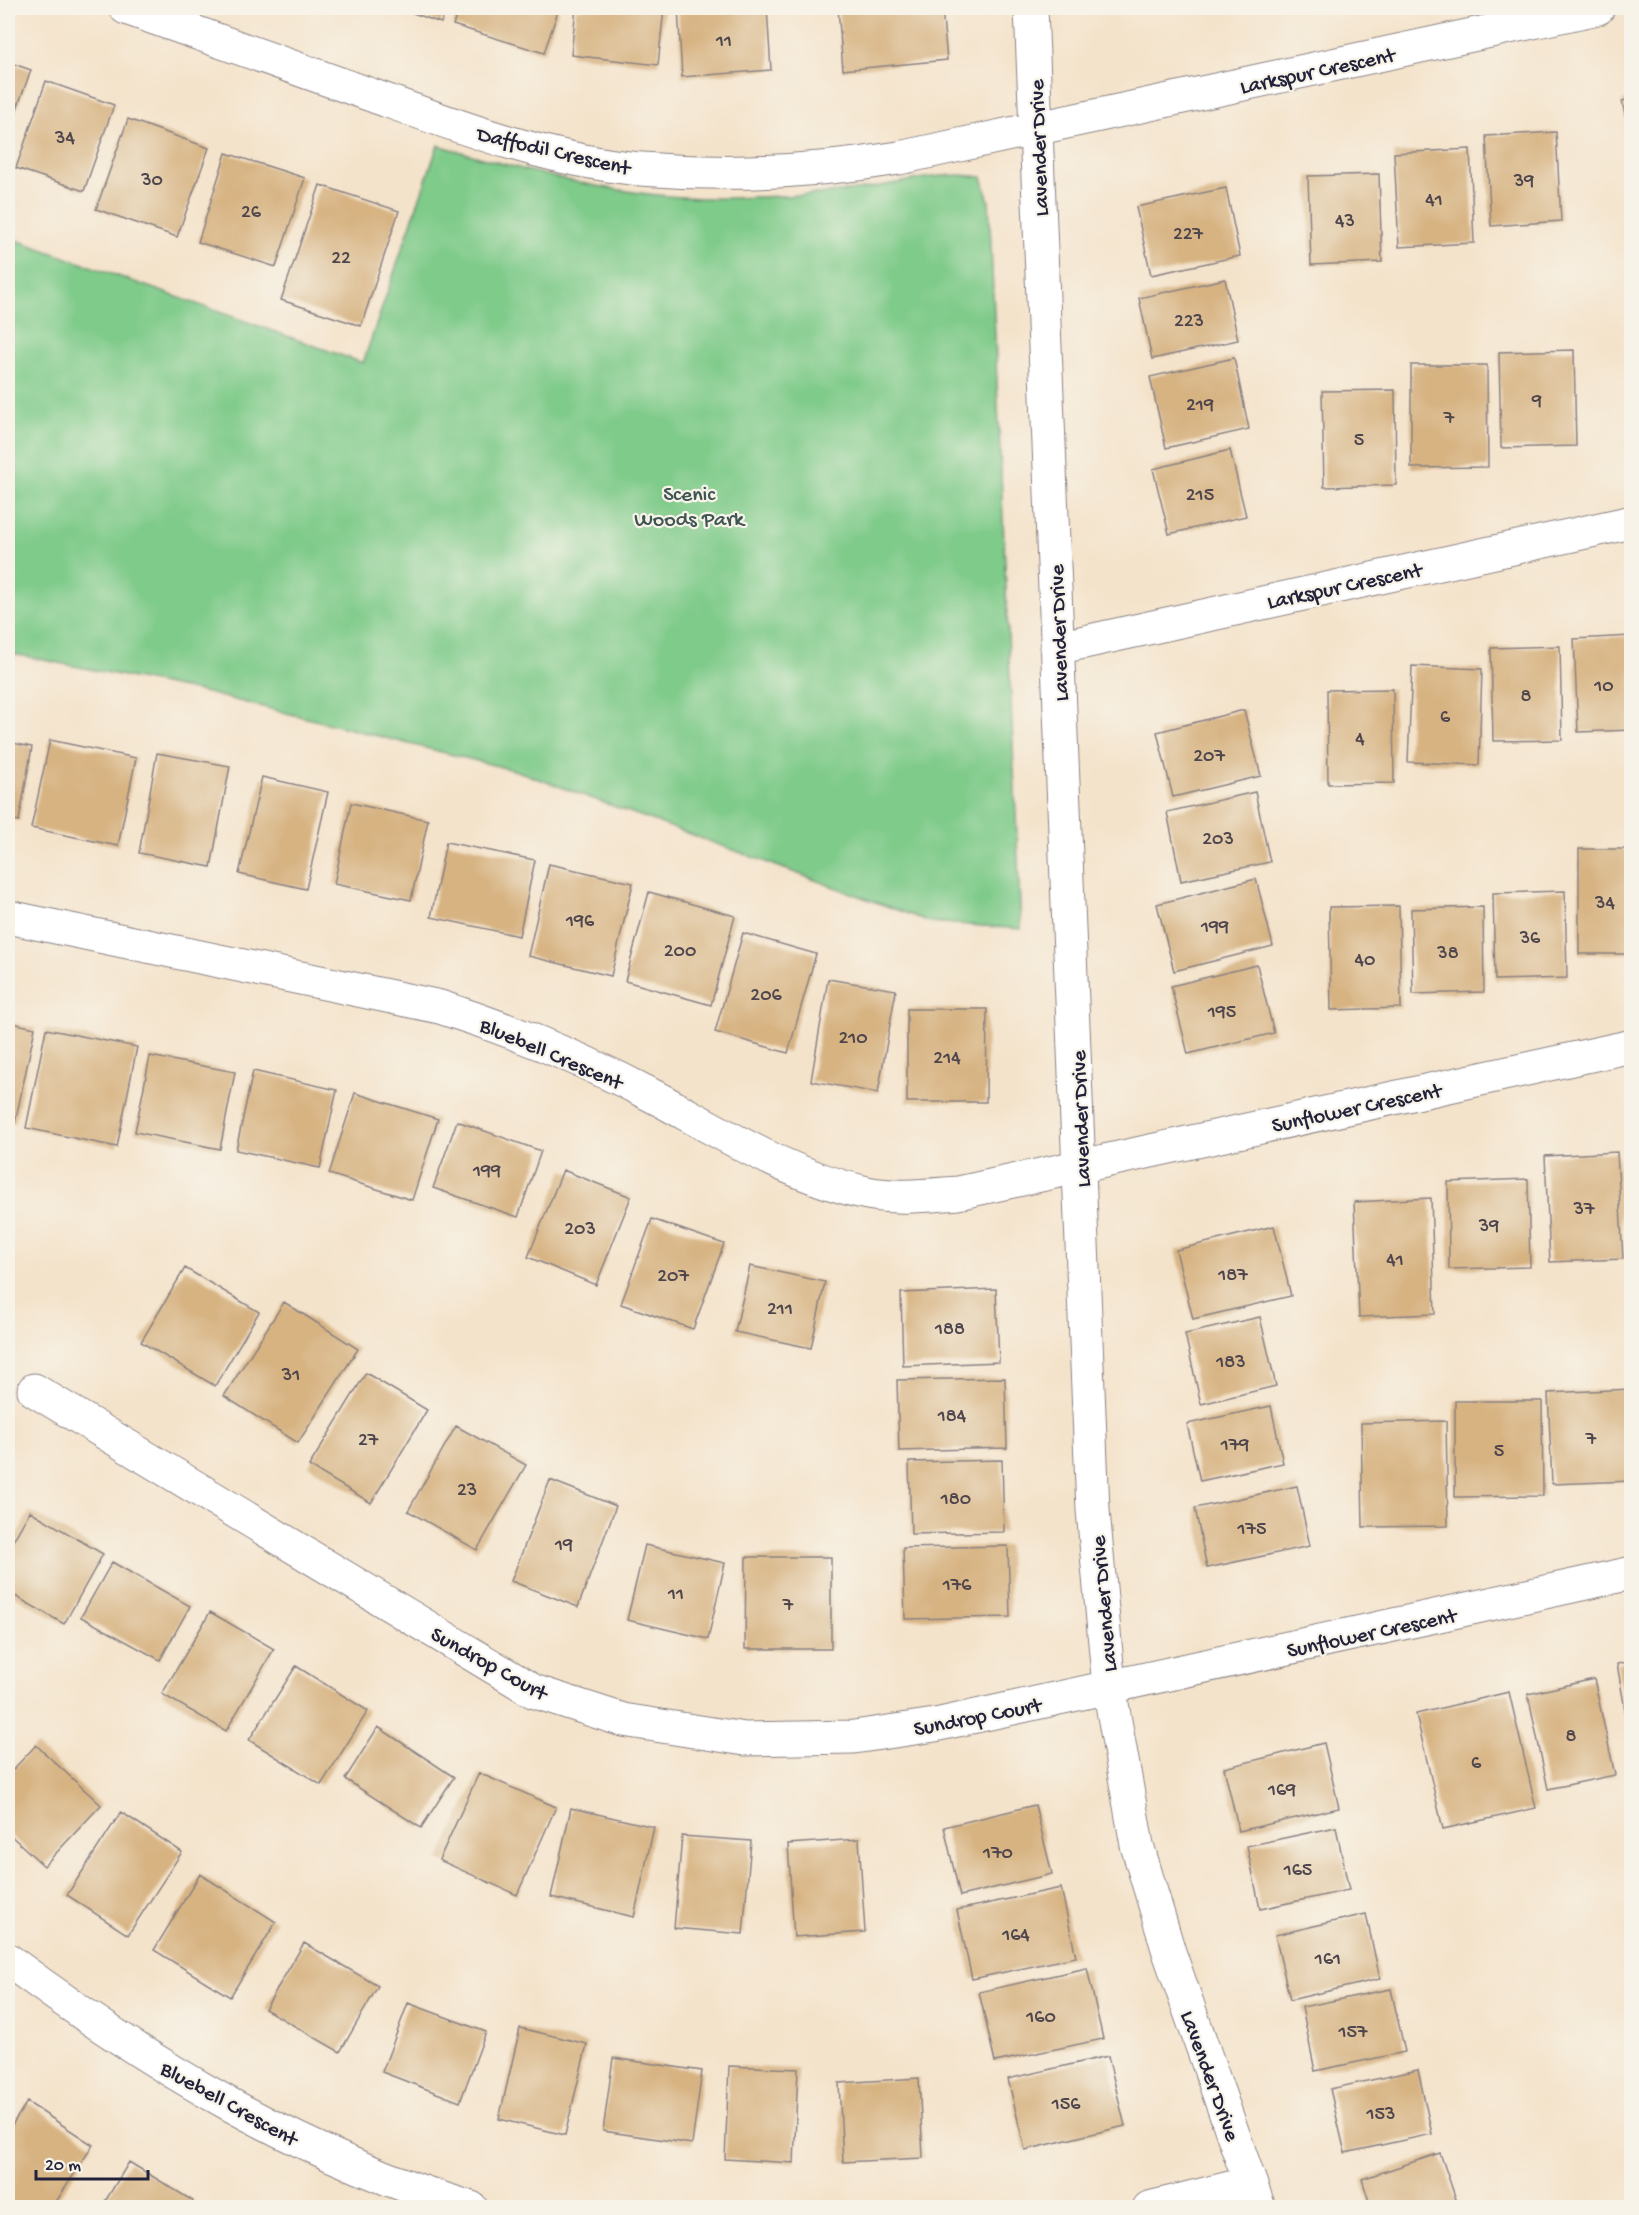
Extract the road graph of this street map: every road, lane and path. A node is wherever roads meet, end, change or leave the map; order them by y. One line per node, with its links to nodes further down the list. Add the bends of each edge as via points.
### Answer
1 (126, 8): 4 (street, Daffodil Crescent, via 453,125 528,147 640,169 723,172 841,167)
2 (1031, 8): 4 (street, Lavender Drive)
3 (1598, 8): 4 (street, Larkspur Crescent)
4 (1036, 130): 6 (street, Lavender Drive)
5 (1632, 522): 6 (street, Larkspur Crescent)
6 (1057, 648): 9 (street, Lavender Drive)
7 (8, 917): 9 (street, Bluebell Crescent, via 418,1002 505,1028 656,1098 744,1148 803,1173 869,1193 958,1193)
8 (1632, 1046): 9 (street, Sunflower Crescent)
9 (1081, 1167): 12 (street, Lavender Drive, via 1093,1510)
10 (34, 1390): 12 (street, Sundrop Court, via 533,1690 623,1720 745,1739 854,1737 935,1725)
11 (1632, 1573): 12 (street, Sunflower Crescent)
12 (1109, 1687): 14 (street, Lavender Drive, via 1137,1845 1152,1902)
13 (8, 1960): 15 (street, Bluebell Crescent, via 117,2036 248,2116 374,2175)
14 (1255, 2195): 16 (street)
15 (471, 2208)
16 (1149, 2208)

